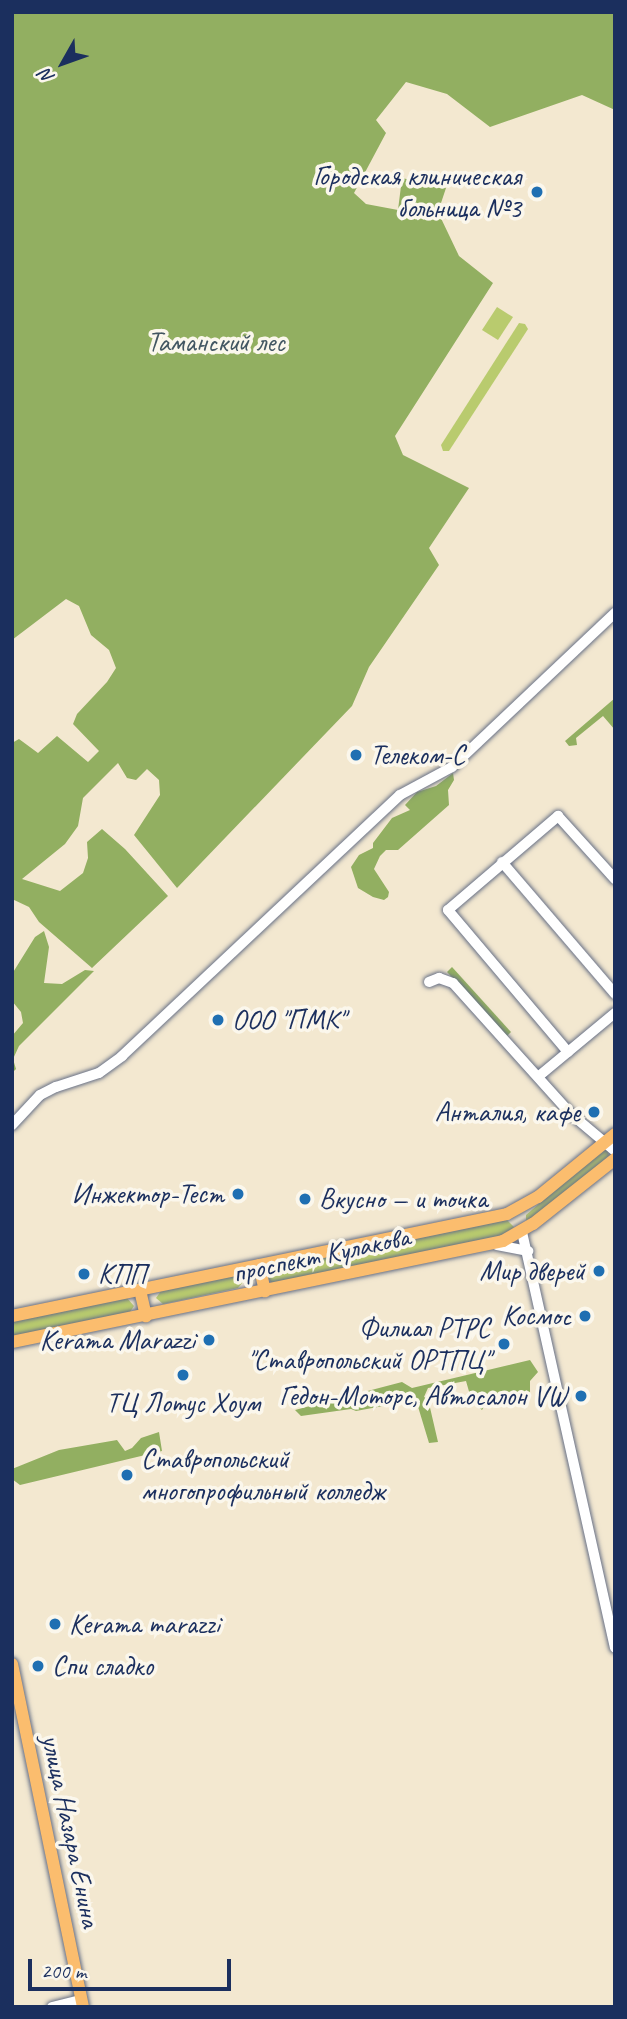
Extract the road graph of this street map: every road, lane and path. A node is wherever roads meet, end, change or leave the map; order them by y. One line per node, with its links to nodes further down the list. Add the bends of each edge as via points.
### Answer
1 (615, 613): 9 (street, via 452,767 400,794 122,1056 99,1073 40,1096)
2 (502, 862): 3 (street, via 558,816); 5 (street); 7 (street, via 448,910)
3 (615, 879)
4 (429, 982): 8 (street, via 439,978 453,983)
5 (615, 994)
6 (615, 1013): 7 (street)
7 (568, 1052): 8 (street)
8 (539, 1076): 10 (street, via 571,1114)
9 (12, 1125)
10 (612, 1142): 12 (main road, проспект Кулакова)
11 (615, 1158): 13 (main road, проспект Кулакова, via 534,1224)
12 (514, 1212): 13 (main road); 16 (main road, проспект Кулакова)
13 (525, 1242): 14 (main road, проспект Кулакова); 15 (street); 17 (street)
14 (486, 1246): 15 (street); 19 (main road, проспект Кулакова)
15 (513, 1246): 17 (street)
16 (259, 1265): 18 (main road, проспект Кулакова); 19 (main road)
17 (532, 1267): 23 (street)
18 (140, 1290): 20 (main road, проспект Кулакова); 21 (main road)
19 (265, 1291): 21 (main road, проспект Кулакова)
20 (12, 1316)
21 (146, 1316): 22 (main road, проспект Кулакова)
22 (12, 1342)
23 (615, 1648)
24 (12, 1664): 25 (main road, улица Назара Енина)
25 (82, 2003): 26 (street)
26 (52, 2007)

